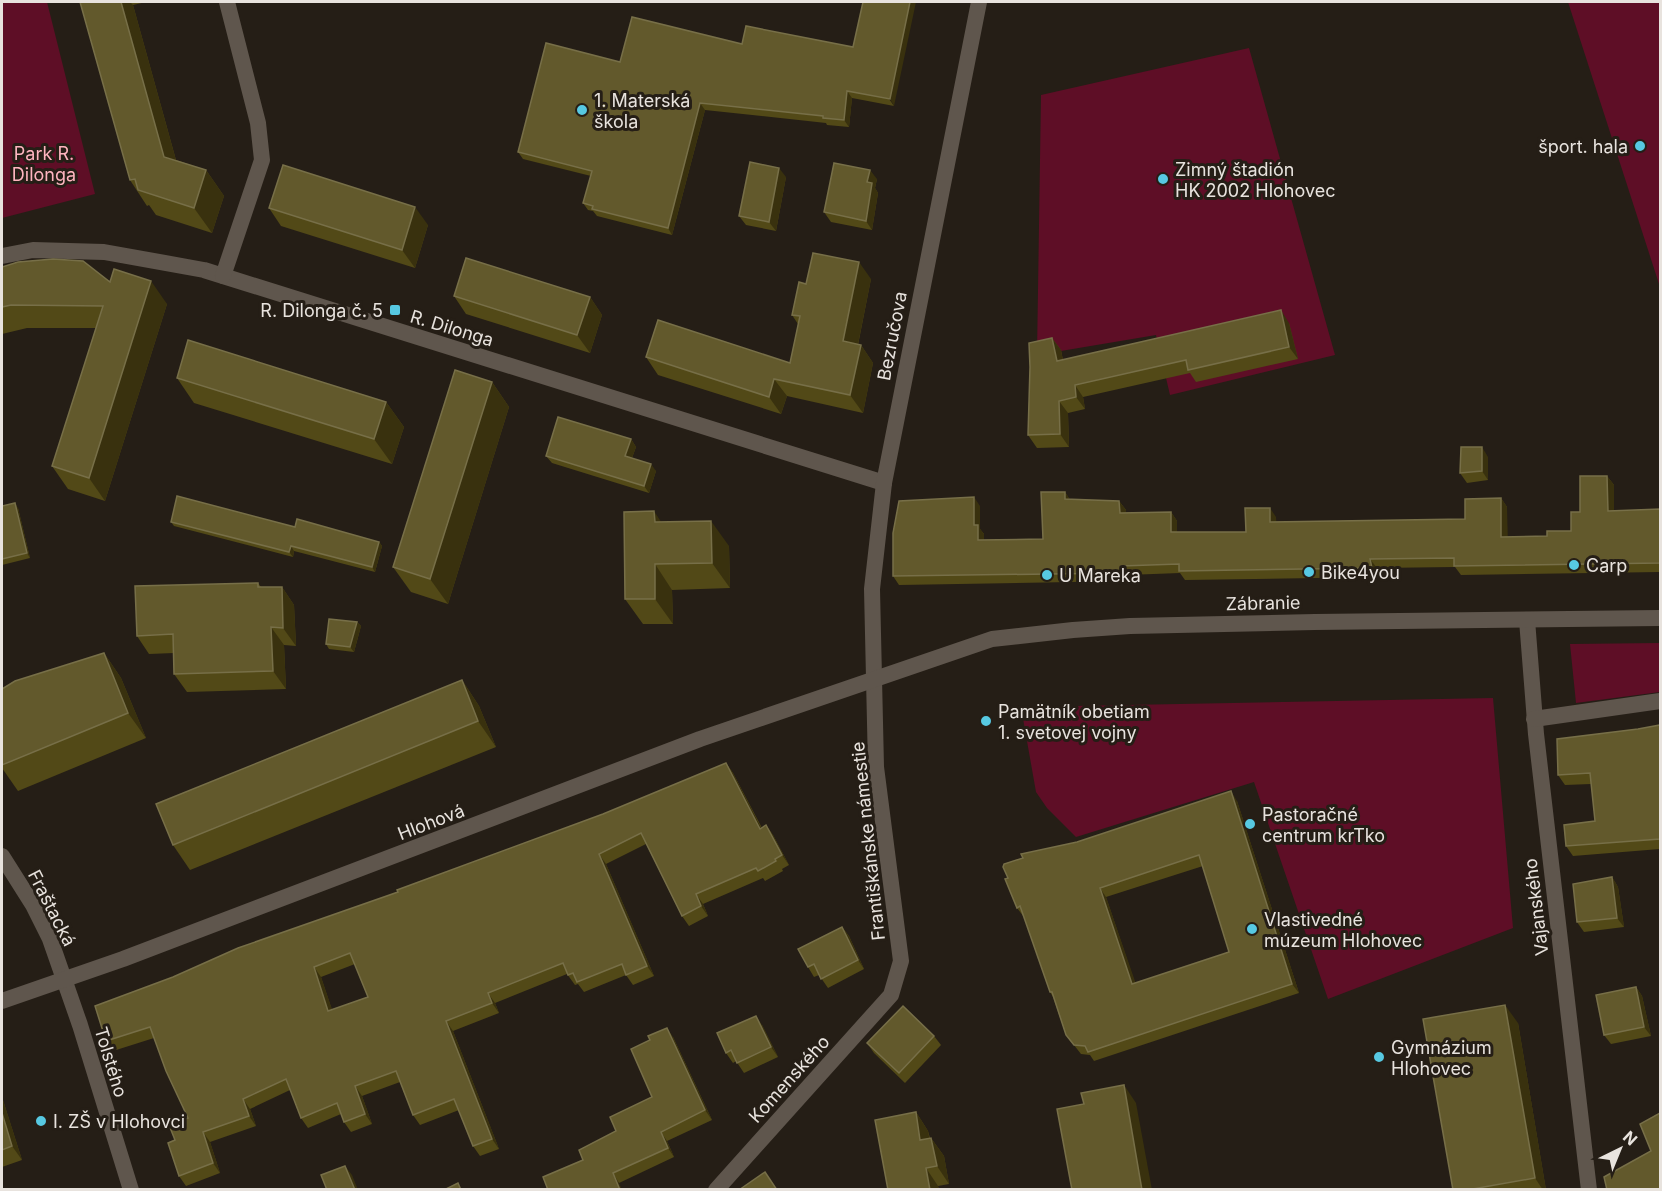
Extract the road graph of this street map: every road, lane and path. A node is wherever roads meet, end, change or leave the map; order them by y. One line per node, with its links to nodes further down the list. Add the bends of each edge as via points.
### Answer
1 (227, 2): 4 (street, via 258,123 262,160)
2 (979, 2): 5 (street, Bezručova)
3 (2, 256): 4 (street, R. Dilonga, via 33,250 104,252)
4 (223, 276): 5 (street, R. Dilonga)
5 (884, 483): 8 (street, Bezručova, via 872,589)
6 (1660, 618): 7 (street, Zábranie)
7 (1527, 620): 8 (street, Zábranie, via 1074,630 992,639); 10 (street, Vajanského)
8 (874, 681): 12 (street, Hlohová, via 700,739); 13 (street, Františkánske námestie, via 876,767 901,961)
9 (1660, 701): 10 (street)
10 (1534, 719): 17 (street, Vajanského)
11 (2, 856): 12 (street, Fraštacká, via 45,928)
12 (64, 980): 14 (street, Hlohová); 15 (street, Tolstého)
13 (891, 995): 16 (street, Komenského)
14 (2, 1001)
15 (131, 1190)
16 (716, 1190)
17 (1589, 1190)

